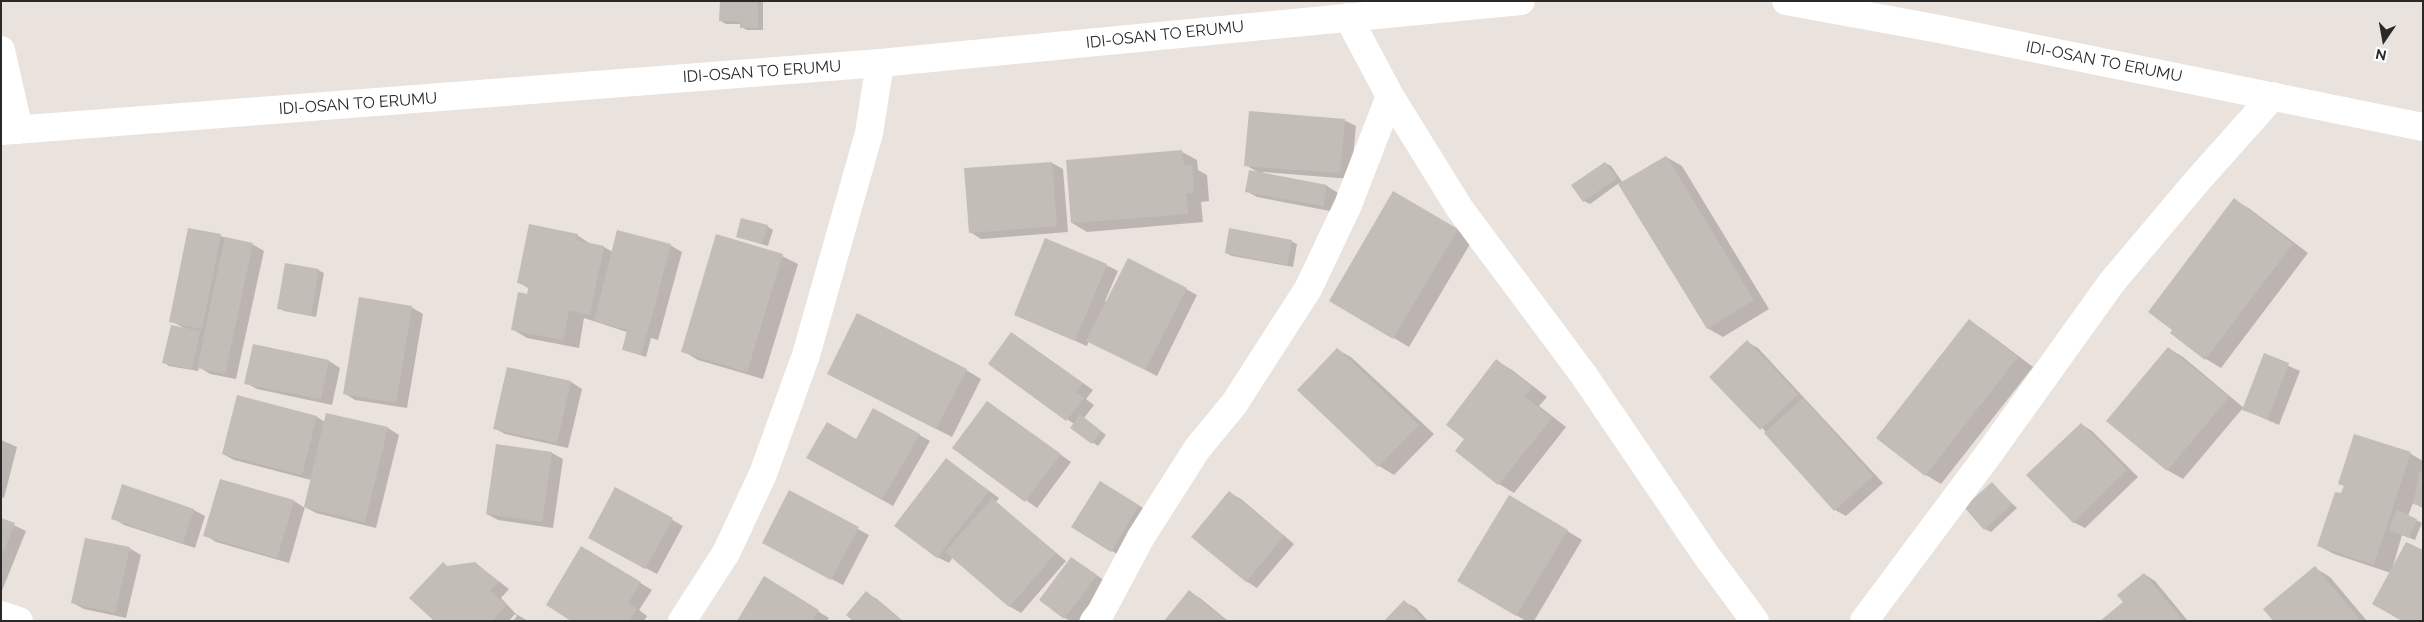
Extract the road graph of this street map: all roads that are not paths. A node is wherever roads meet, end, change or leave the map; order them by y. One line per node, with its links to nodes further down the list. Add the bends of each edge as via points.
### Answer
1 (1521, 1): 3 (street, IDI-OSAN TO ERUMU)
2 (1786, 1): 7 (street, IDI-OSAN TO ERUMU)
3 (1348, 17): 5 (street, IDI-OSAN TO ERUMU); 6 (street)
4 (1, 50): 9 (street)
5 (880, 63): 9 (street, IDI-OSAN TO ERUMU); 12 (street, via 869,133 803,364 759,483 726,554)
6 (1390, 96): 13 (street, via 1348,205 1308,290 1234,404 1197,449 1141,537); 14 (street, via 1460,209 1583,374)
7 (2273, 96): 8 (street, IDI-OSAN TO ERUMU); 15 (street, via 2112,282)
8 (2423, 127)
9 (10, 131)
10 (1, 615): 11 (street)
11 (19, 621)
12 (682, 621)
13 (1094, 621)
14 (1755, 621)
15 (1864, 621)

